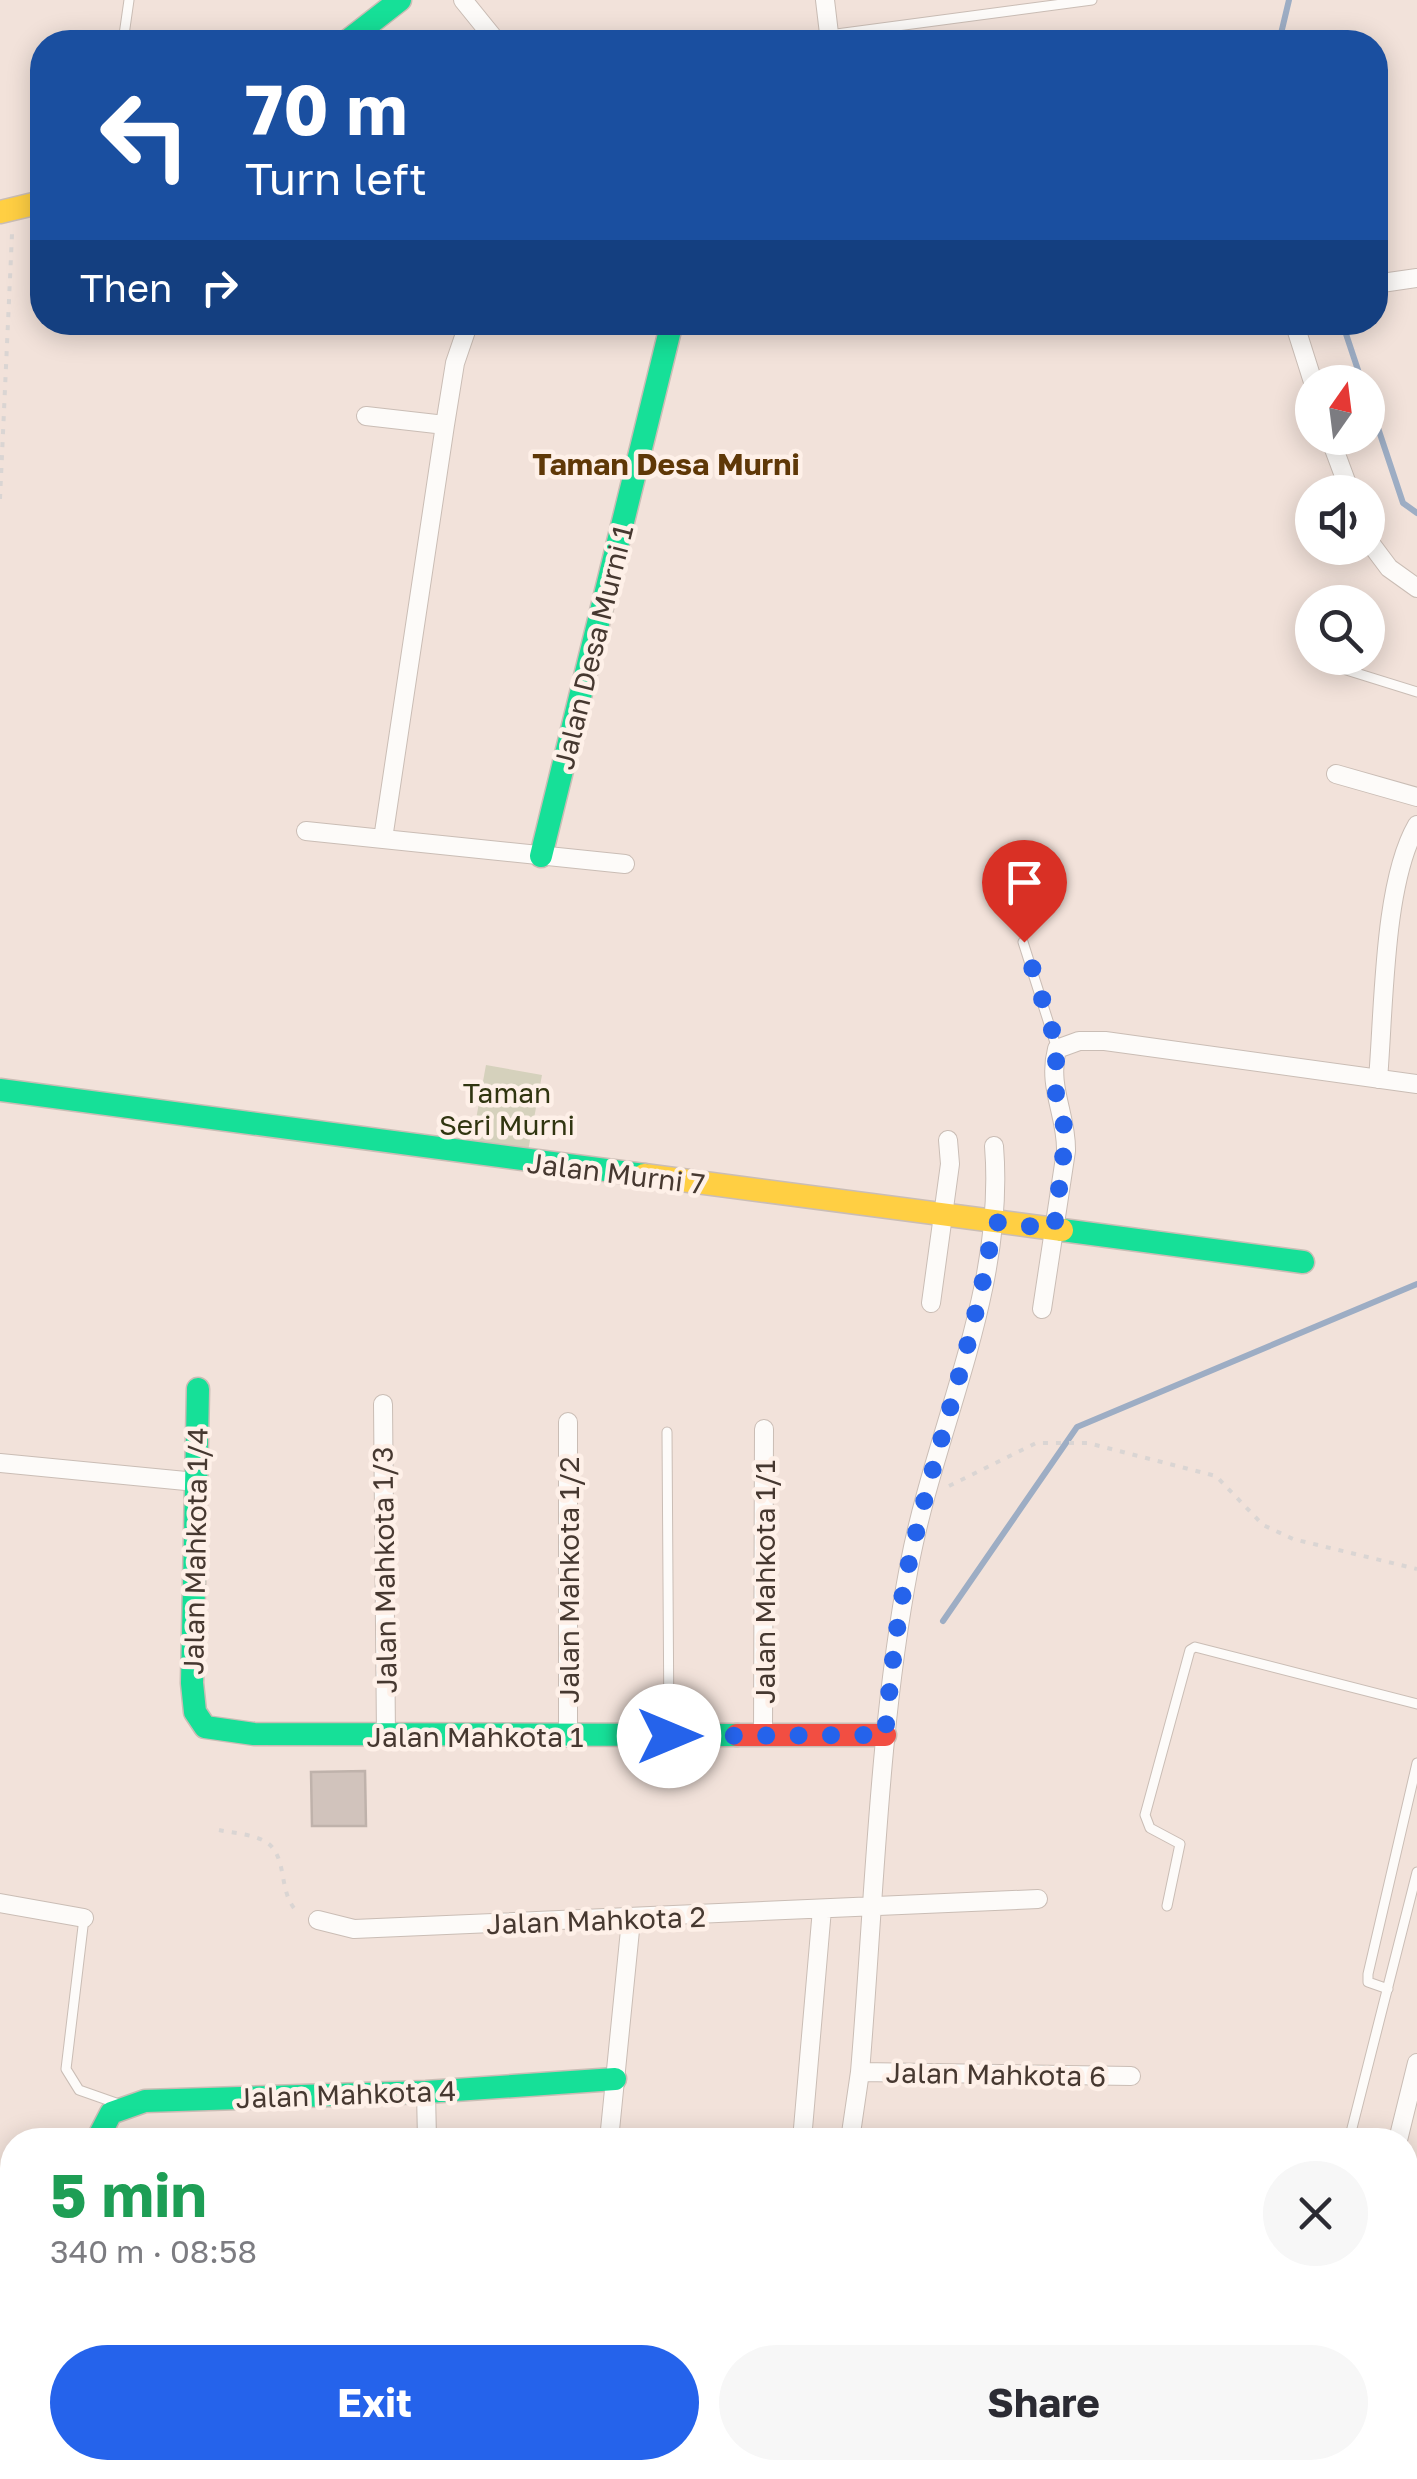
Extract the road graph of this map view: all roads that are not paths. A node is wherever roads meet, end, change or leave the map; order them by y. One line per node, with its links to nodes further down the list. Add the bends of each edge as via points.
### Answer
1 (129, 0): 6 (lane)
2 (400, 0): 7 (street)
3 (463, 0): 8 (street)
4 (825, 0): 9 (street)
5 (1092, 0): 10 (lane)
6 (125, 30)
7 (361, 30)
8 (484, 30)
9 (829, 30)
10 (890, 30)
11 (1417, 278): 12 (street)
12 (1388, 282)
13 (465, 335): 18 (street)
14 (669, 335): 28 (street, Jalan Desa Murni 1)
15 (1298, 335): 16 (street)
16 (1308, 365)
17 (366, 416): 18 (street)
18 (445, 424): 27 (street)
19 (1385, 563): 20 (street)
20 (1417, 588)
21 (1362, 675): 22 (lane)
22 (1417, 692)
23 (1336, 774): 24 (street)
24 (1417, 798)
25 (1417, 825): 32 (street, via 1404,851 1394,906)
26 (306, 831): 27 (street)
27 (384, 839): 28 (street)
28 (542, 856): 29 (street)
29 (625, 864)
30 (1024, 942): 31 (lane)
31 (1058, 1049): 32 (street, via 1105,1041); 39 (street, via 1053,1081 1066,1134)
32 (1378, 1079): 33 (street)
33 (1417, 1084)
34 (0, 1090): 37 (street, Jalan Murni 7)
35 (948, 1140): 37 (street)
36 (994, 1146): 38 (street)
37 (944, 1215): 38 (street, Jalan Murni 7); 41 (street)
38 (994, 1222): 39 (street, Jalan Murni 7); 52 (street, via 980,1305 894,1646)
39 (1054, 1229): 40 (street, Jalan Murni 7); 42 (street)
40 (1303, 1262)
41 (931, 1304)
42 (1042, 1309)
43 (198, 1389): 49 (street, Jalan Mahkota 1/4)
44 (383, 1404): 53 (street, Jalan Mahkota 1/3)
45 (568, 1422): 56 (street, Jalan Mahkota 1/2)
46 (764, 1430): 55 (street, Jalan Mahkota 1/1)
47 (667, 1432): 54 (lane)
48 (0, 1463): 49 (street)
49 (196, 1482): 51 (street, Jalan Mahkota 1/4)
50 (1417, 1704): 62 (lane, via 1190,1650 1145,1815 1150,1828 1180,1844)
51 (192, 1714): 53 (street, Jalan Mahkota 1, via 218,1733)
52 (885, 1735): 55 (street, Jalan Mahkota 1); 61 (street)
53 (386, 1736): 56 (street, Jalan Mahkota 1)
54 (669, 1736): 55 (street, Jalan Mahkota 1); 56 (street, Jalan Mahkota 1)
55 (763, 1736)
56 (568, 1738)
57 (1417, 1764): 67 (lane, via 1368,1974 1368,1982)
58 (1417, 1872): 67 (lane)
59 (1038, 1899): 61 (street, Jalan Mahkota 2)
60 (0, 1903): 64 (street)
61 (874, 1904): 63 (street, Jalan Mahkota 2); 69 (street)
62 (1167, 1906)
63 (822, 1909): 66 (street, Jalan Mahkota 2); 77 (street)
64 (84, 1918): 73 (lane, via 66,2069 79,2090)
65 (318, 1920): 66 (street, Jalan Mahkota 2, via 354,1930)
66 (631, 1920): 71 (street)
67 (1388, 1989): 79 (lane)
68 (1417, 2062): 80 (street)
69 (860, 2072): 70 (street, Jalan Mahkota 6); 78 (street)
70 (1132, 2076)
71 (615, 2080): 72 (street, Jalan Mahkota 4); 76 (street)
72 (426, 2092): 73 (street, Jalan Mahkota 4); 75 (street)
73 (123, 2106): 74 (street)
74 (101, 2128)
75 (427, 2128)
76 (610, 2128)
77 (803, 2128)
78 (852, 2128)
79 (1353, 2128)
80 (1401, 2128)

